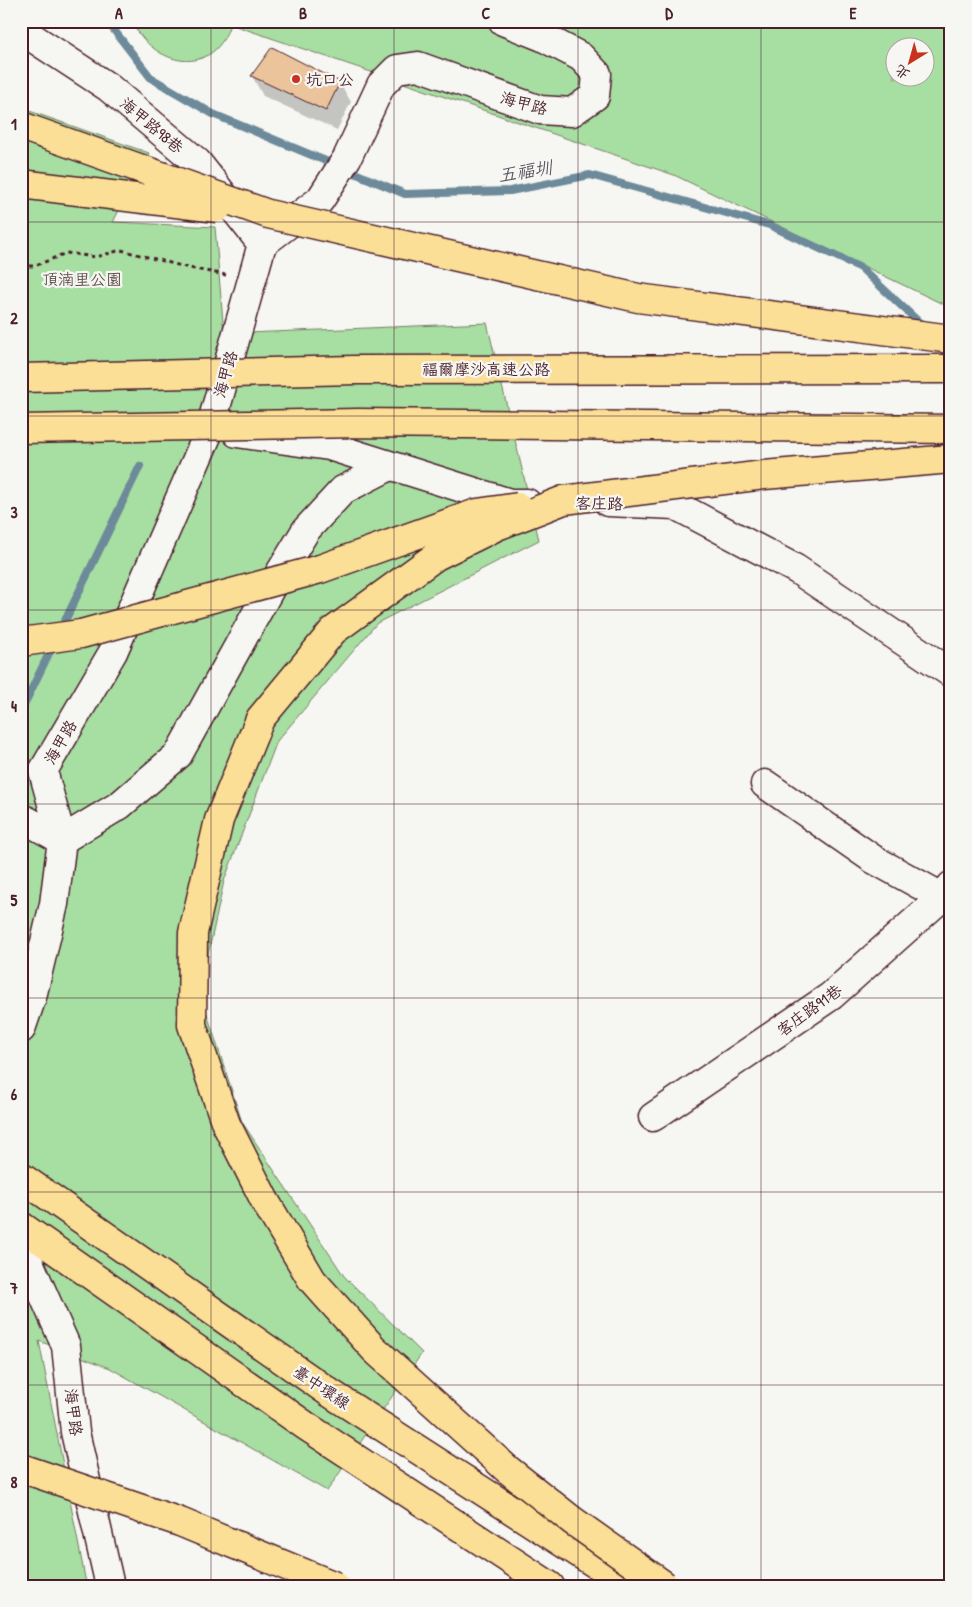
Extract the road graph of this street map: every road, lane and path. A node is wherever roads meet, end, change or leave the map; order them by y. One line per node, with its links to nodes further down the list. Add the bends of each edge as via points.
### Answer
1 (503, 21): 6 (street, 海甲路, via 581,57 597,74 595,96 572,112 540,110 418,66 397,69 381,85 347,158 320,200)
2 (21, 30): 6 (street, 海甲路98巷, via 108,88 197,162)
3 (21, 126): 5 (highway, bridge)
4 (21, 184): 5 (highway, bridge)
5 (268, 214): 9 (highway, bridge, via 638,298)
6 (262, 244): 8 (street, 海甲路)
7 (21, 266): 8 (path, via 35,266 66,252 96,257 121,250)
8 (251, 280): 12 (street, 海甲路)
9 (951, 339)
10 (951, 369): 11 (highway, 福爾摩沙高速公路, bridge, via 355,370)
11 (21, 378)
12 (210, 428): 16 (street, 客庄路, via 329,446); 22 (street, 海甲路, via 113,652 43,771)
13 (21, 429): 14 (highway, bridge, via 358,423)
14 (951, 429)
15 (951, 459): 17 (highway, bridge, via 764,474)
16 (390, 466): 19 (street, 客庄路, via 510,503 675,504 796,569); 22 (street, via 343,490 306,530 178,755 120,804)
17 (564, 500): 18 (highway, bridge, via 477,513 320,569 81,634); 34 (highway, bridge, via 497,526 436,556 412,573 333,631 260,719 220,820 194,933 192,1025 226,1124 264,1201 312,1280 374,1349 507,1469)
18 (21, 642)
19 (951, 673)
20 (765, 784): 23 (street, via 873,859)
21 (21, 824): 22 (street, via 26,820)
22 (62, 840): 24 (street, 海甲路, via 54,904)
23 (948, 895): 25 (street, 客庄路91巷, via 831,996)
24 (21, 1029)
25 (653, 1118)
26 (21, 1177): 33 (highway, 臺中環線, via 330,1393)
27 (21, 1226): 32 (highway, via 306,1426)
28 (21, 1244): 30 (street, 海甲路, via 66,1346 75,1432)
29 (21, 1468): 31 (highway, bridge, via 180,1522)
30 (110, 1586)
31 (335, 1586)
32 (550, 1586)
33 (630, 1586)
34 (665, 1586)

